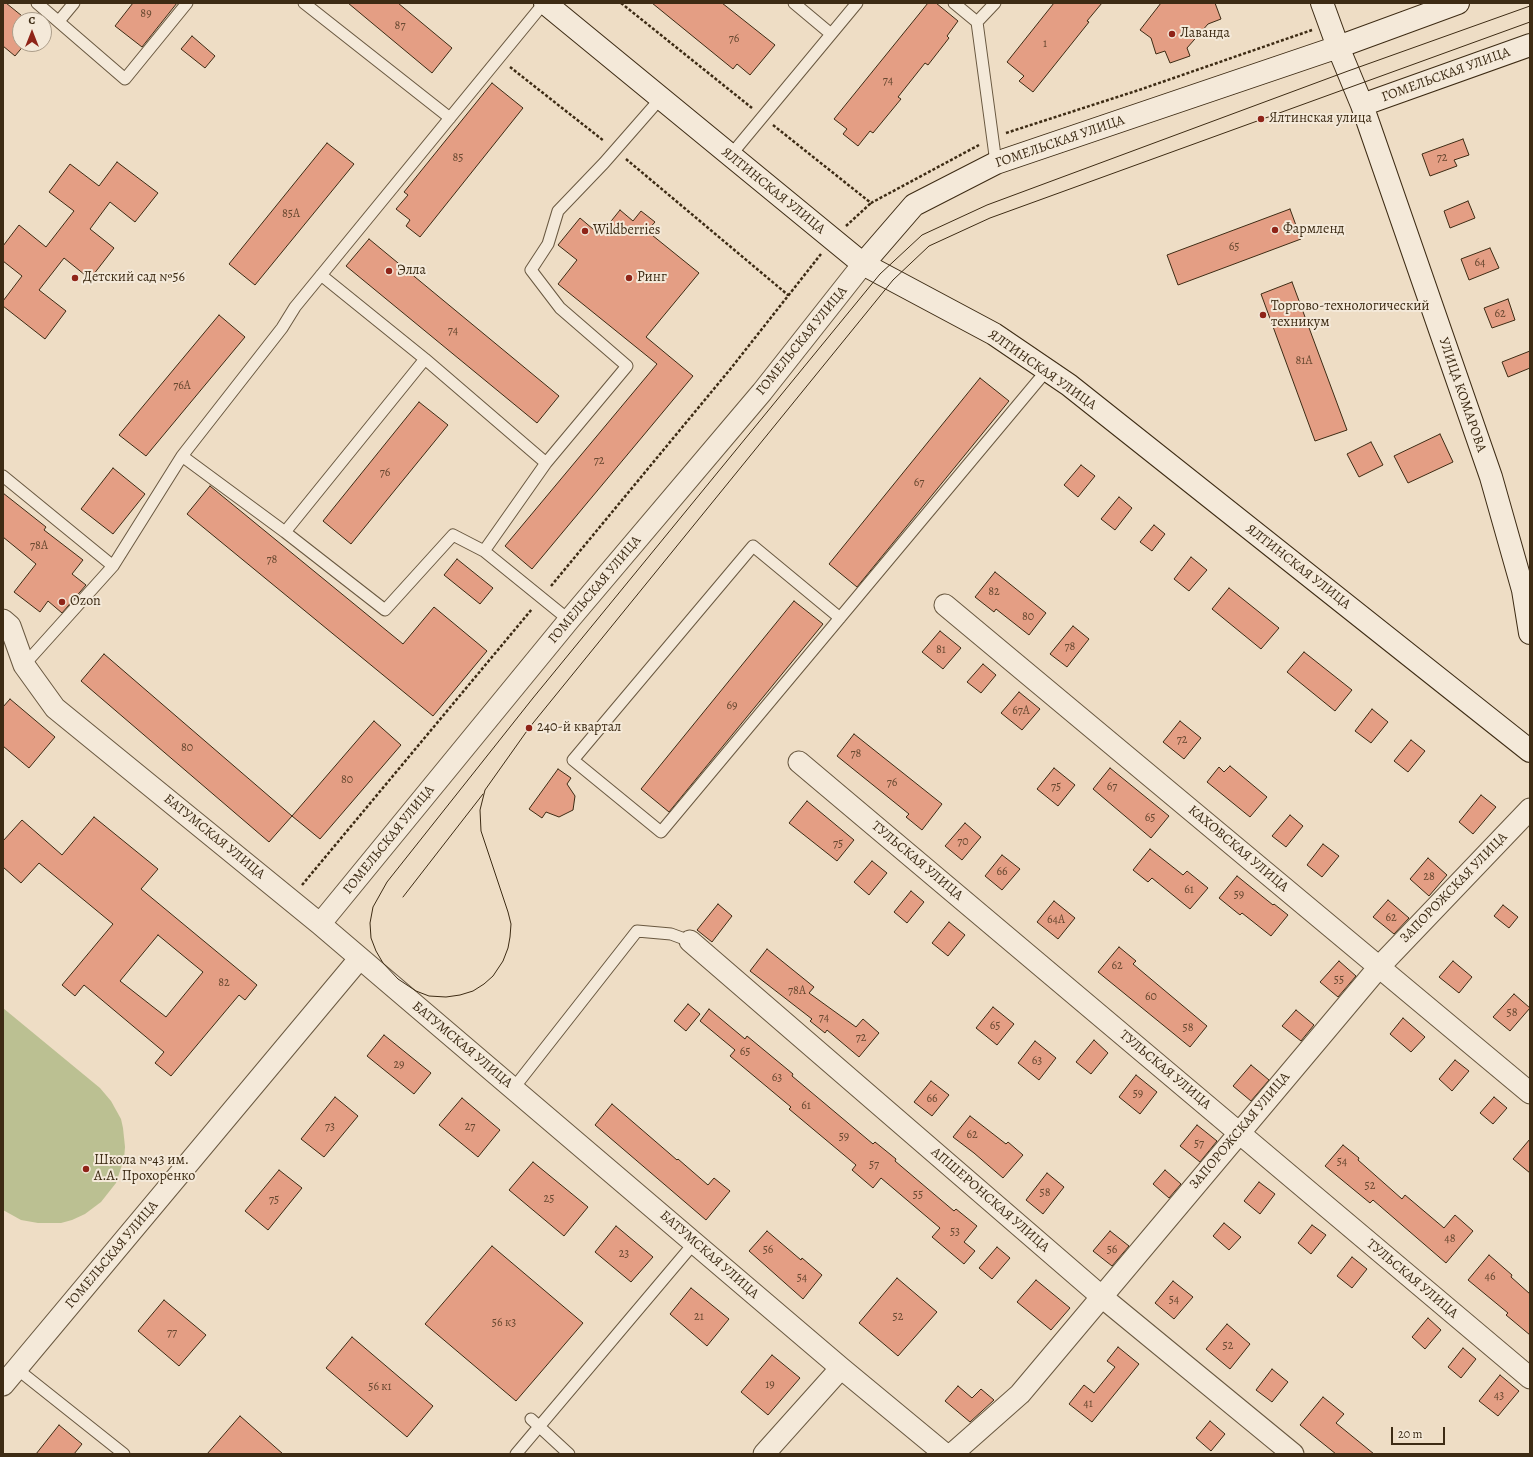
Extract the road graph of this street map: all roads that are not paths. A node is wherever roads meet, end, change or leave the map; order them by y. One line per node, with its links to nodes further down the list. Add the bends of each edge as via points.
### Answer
1 (37, 3): 12 (lane)
2 (74, 3): 12 (lane)
3 (187, 3): 12 (lane, via 125,79)
4 (304, 3): 19 (lane)
5 (544, 3): 17 (main road, ЯЛТИНСКАЯ УЛИЦА); 19 (lane)
6 (794, 3): 14 (lane)
7 (857, 3): 14 (lane)
8 (954, 3): 13 (lane)
9 (995, 3): 13 (lane)
10 (1322, 3): 16 (main road, УЛИЦА КОМАРОВА)
11 (1453, 4): 16 (main road, ГОМЕЛЬСКАЯ УЛИЦА)
12 (58, 22)
13 (977, 22): 21 (lane)
14 (831, 34): 20 (lane)
15 (1530, 45): 18 (main road, ГОМЕЛЬСКАЯ УЛИЦА)
16 (1338, 47): 18 (main road, УЛИЦА КОМАРОВА); 21 (main road, ГОМЕЛЬСКАЯ УЛИЦА)
17 (660, 99): 20 (main road, ЯЛТИНСКАЯ УЛИЦА); 27 (lane, via 558,211 548,244 532,270 560,308 627,366)
18 (1362, 105): 36 (main road, УЛИЦА КОМАРОВА, via 1491,477 1523,590)
19 (450, 118): 23 (lane)
20 (730, 156): 22 (main road, ЯЛТИНСКАЯ УЛИЦА)
21 (996, 163): 22 (main road, ГОМЕЛЬСКАЯ УЛИЦА, via 914,205)
22 (863, 264): 25 (main road, ЯЛТИНСКАЯ УЛИЦА, via 994,334); 35 (street, ГОМЕЛЬСКАЯ УЛИЦА, via 762,392)
23 (321, 275): 24 (lane); 26 (lane)
24 (426, 359): 27 (lane); 29 (lane)
25 (1047, 370): 33 (lane); 38 (main road, ЯЛТИНСКАЯ УЛИЦА)
26 (182, 456): 29 (lane); 31 (lane)
27 (546, 463): 30 (lane)
28 (3, 476): 31 (lane)
29 (285, 532): 30 (lane, via 385,610 453,535)
30 (484, 551): 35 (lane)
31 (113, 566): 37 (lane)
32 (945, 605): 44 (street, КАХОВСКАЯ УЛИЦА)
33 (840, 618): 33 (lane, via 661,832 573,760 753,546)
34 (3, 620): 37 (street, БАТУМСКАЯ УЛИЦА, via 10,626)
35 (569, 620): 41 (street, ГОМЕЛЬСКАЯ УЛИЦА)
36 (1530, 633)
37 (24, 666): 41 (street, БАТУМСКАЯ УЛИЦА, via 55,708)
38 (1530, 751)
39 (799, 762): 47 (street, ТУЛЬСКАЯ УЛИЦА)
40 (1530, 809): 44 (street, ЗАПОРОЖСКАЯ УЛИЦА)
41 (320, 924): 43 (street, БАТУМСКАЯ УЛИЦА)
42 (690, 941): 45 (lane, via 671,934 636,931); 49 (street, АПШЕРОНСКАЯ УЛИЦА)
43 (360, 958): 45 (street, БАТУМСКАЯ УЛИЦА); 50 (street, ГОМЕЛЬСКАЯ УЛИЦА)
44 (1379, 967): 46 (street, КАХОВСКАЯ УЛИЦА); 47 (street, ЗАПОРОЖСКАЯ УЛИЦА)
45 (513, 1089): 48 (street, БАТУМСКАЯ УЛИЦА)
46 (1530, 1093)
47 (1239, 1132): 49 (street, ЗАПОРОЖСКАЯ УЛИЦА); 52 (street, ТУЛЬСКАЯ УЛИЦА)
48 (695, 1242): 51 (street, БАТУМСКАЯ УЛИЦА); 54 (lane)
49 (1102, 1297): 60 (street, ЗАПОРОЖСКАЯ УЛИЦА, via 1020,1394); 61 (street, АПШЕРОНСКАЯ УЛИЦА)
50 (16, 1368): 53 (street, ГОМЕЛЬСКАЯ УЛИЦА); 55 (lane)
51 (840, 1368): 58 (street); 59 (street, БАТУМСКАЯ УЛИЦА)
52 (1530, 1378)
53 (3, 1386)
54 (535, 1423): 56 (lane); 57 (lane)
55 (124, 1454)
56 (516, 1454)
57 (569, 1454)
58 (764, 1454)
59 (945, 1454)
60 (952, 1454)
61 (1293, 1454)

